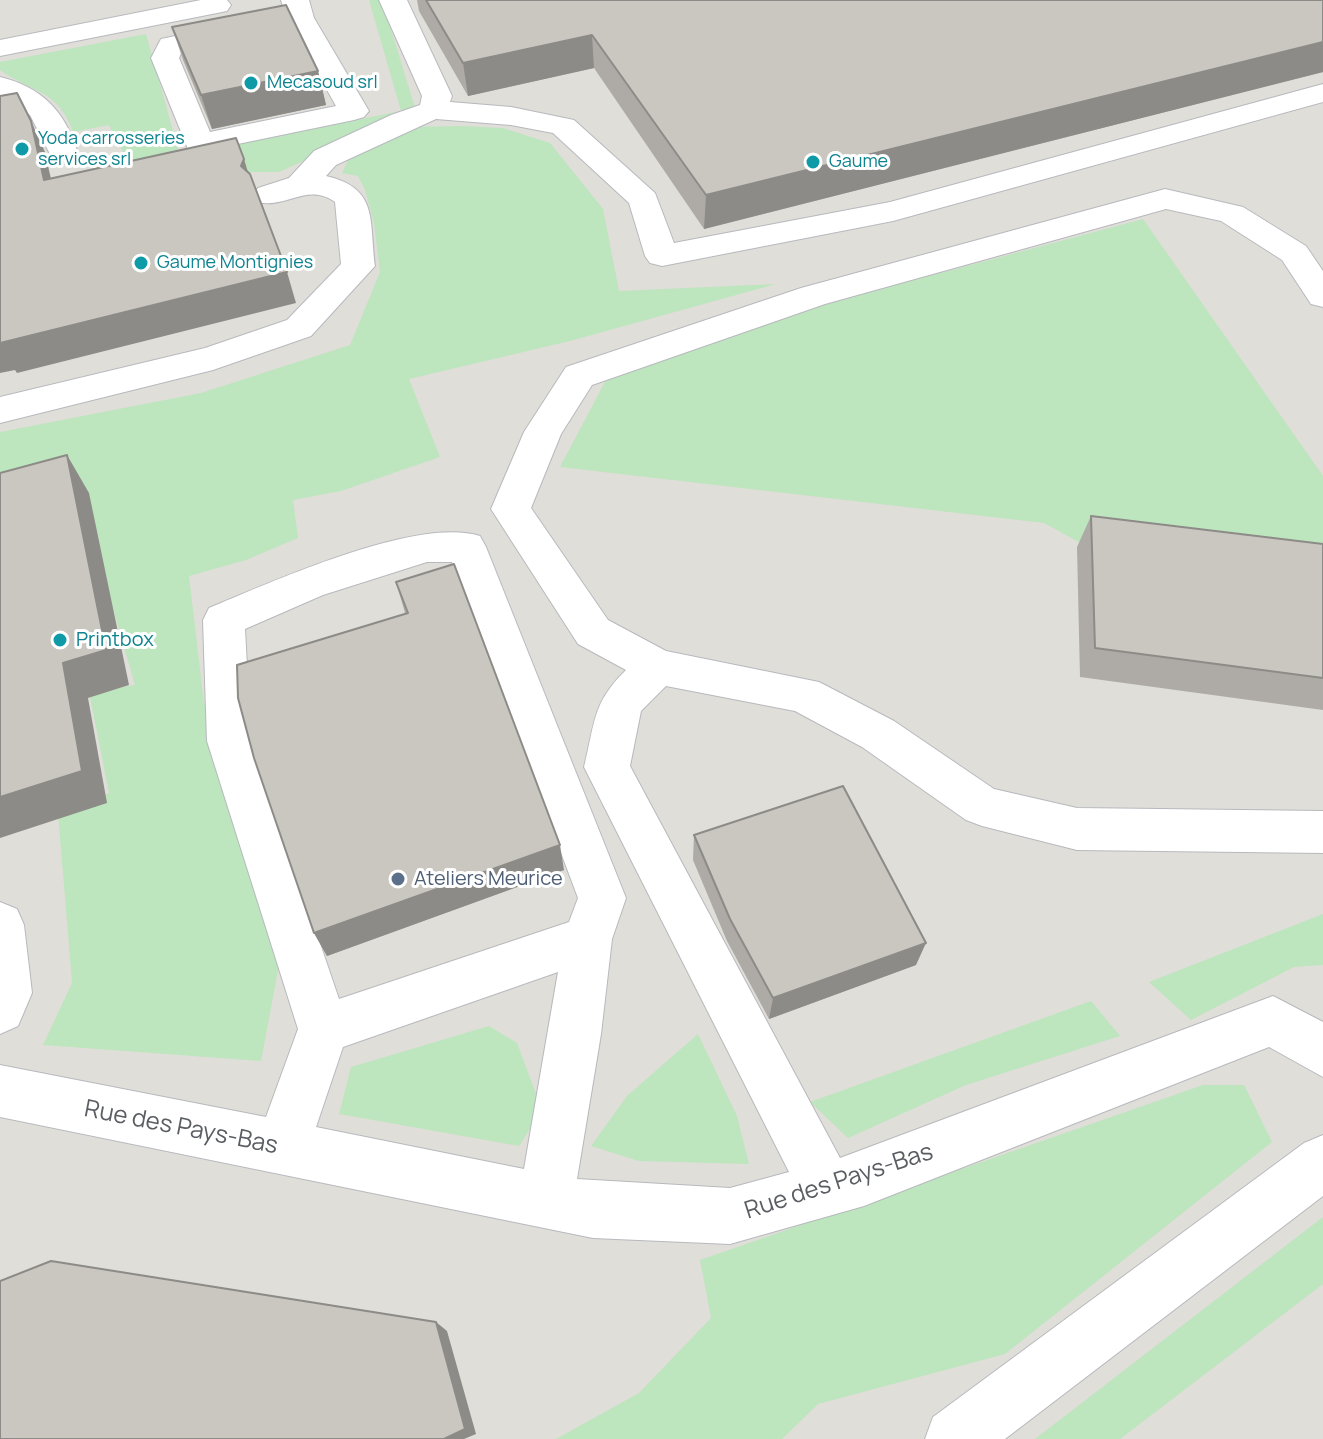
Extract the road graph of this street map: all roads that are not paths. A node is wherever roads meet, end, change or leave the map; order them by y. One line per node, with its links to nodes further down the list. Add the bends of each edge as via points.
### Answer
1 (244, 0): 5 (street)
2 (393, 0): 9 (street, via 437,96)
3 (297, 9): 3 (street, via 171,45 165,58 199,143 354,111)
4 (0, 23): 5 (street, via 86,9)
5 (88, 30): 6 (street)
6 (0, 48)
7 (0, 86): 10 (street, via 43,108)
8 (1323, 93): 9 (street, via 893,211 662,256 644,200 563,126)
9 (434, 110): 11 (street, via 325,158)
10 (62, 150)
11 (301, 184): 12 (street); 14 (street, via 333,184 350,198 358,266 299,328 213,358)
12 (269, 195)
13 (1323, 296): 15 (street, via 1294,253 1232,214 1165,199 813,296 579,376 543,432 511,509 593,632)
14 (0, 410)
15 (658, 667): 16 (street, via 804,695 878,734 982,806 1077,829); 25 (street, via 621,703 607,767)
16 (1323, 832)
17 (0, 925): 19 (street, via 7,993)
18 (587, 939): 20 (street); 20 (street, via 602,898 466,547 427,547 310,583 224,620 229,741); 26 (street)
19 (0, 1009)
20 (324, 1029): 23 (street)
21 (1323, 1051): 25 (street, Rue des Pays-Bas, via 1273,1021)
22 (0, 1091): 23 (street, Rue des Pays-Bas)
23 (282, 1148): 26 (street, Rue des Pays-Bas)
24 (1323, 1162): 27 (street)
25 (827, 1189): 26 (street, Rue des Pays-Bas, via 730,1216 593,1210)
26 (546, 1201)
27 (955, 1439)

